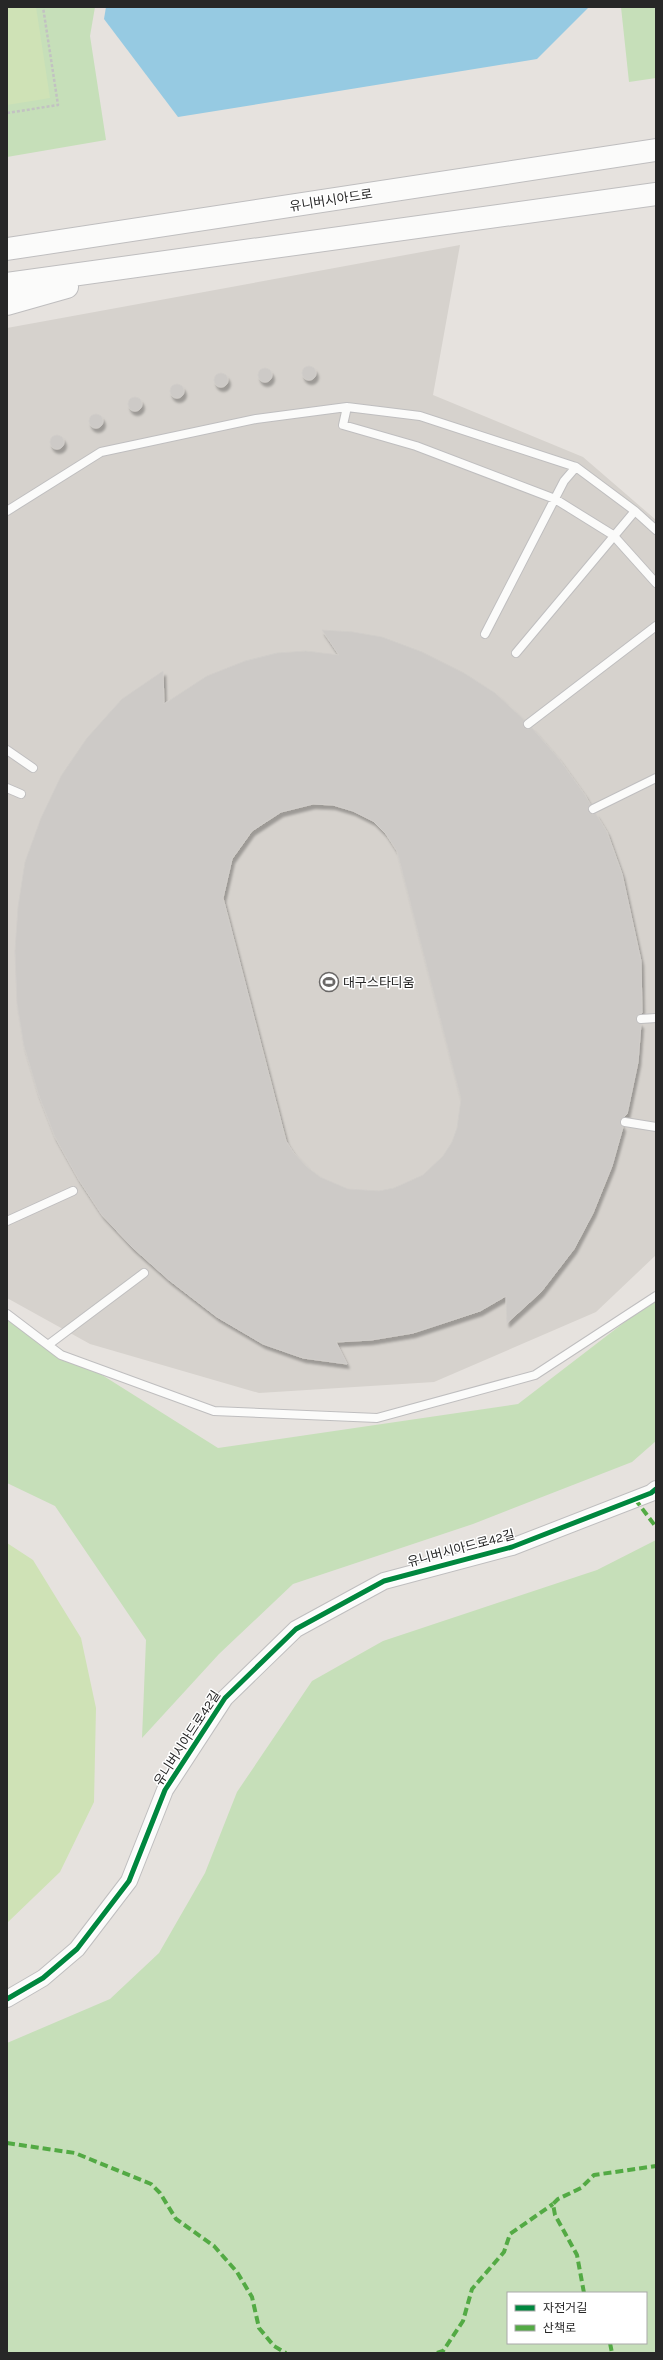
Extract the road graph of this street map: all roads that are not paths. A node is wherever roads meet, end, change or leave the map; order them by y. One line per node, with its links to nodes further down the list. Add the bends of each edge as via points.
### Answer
1 (656, 150): 3 (main road, 유니버시아드로)
2 (656, 194): 6 (main road)
3 (134, 230): 4 (main road); 5 (main road, 유니버시아드로)
4 (7, 235)
5 (7, 249)
6 (136, 267): 7 (main road); 8 (main road)
7 (7, 284)
8 (7, 304)
9 (347, 407): 10 (lane, via 420,416); 11 (lane, via 343,425 416,446); 12 (lane, via 256,419 101,452)
10 (576, 467): 11 (lane, via 564,481); 13 (lane)
11 (555, 499): 15 (lane); 18 (lane)
12 (7, 511)
13 (635, 511): 14 (lane); 15 (lane)
14 (656, 530)
15 (613, 535): 16 (lane); 19 (lane)
16 (656, 584)
17 (656, 626): 20 (lane)
18 (485, 634)
19 (516, 653)
20 (528, 724)
21 (7, 750): 22 (lane)
22 (33, 768)
23 (656, 778): 26 (lane)
24 (7, 788): 25 (lane)
25 (21, 794)
26 (593, 809)
27 (656, 1018): 28 (lane)
28 (641, 1019)
29 (625, 1122): 30 (lane)
30 (656, 1127)
31 (73, 1191): 32 (lane)
32 (7, 1221)
33 (144, 1273): 36 (lane)
34 (656, 1296): 36 (lane, via 535,1375 377,1418 214,1411 61,1355)
35 (7, 1314): 36 (lane)
36 (48, 1344)
37 (656, 1489): 38 (street, 유니버시아드로42길, via 652,1493 512,1547 384,1581 296,1629 225,1698 165,1790 128,1881 77,1949 43,1978)
38 (7, 1999)

